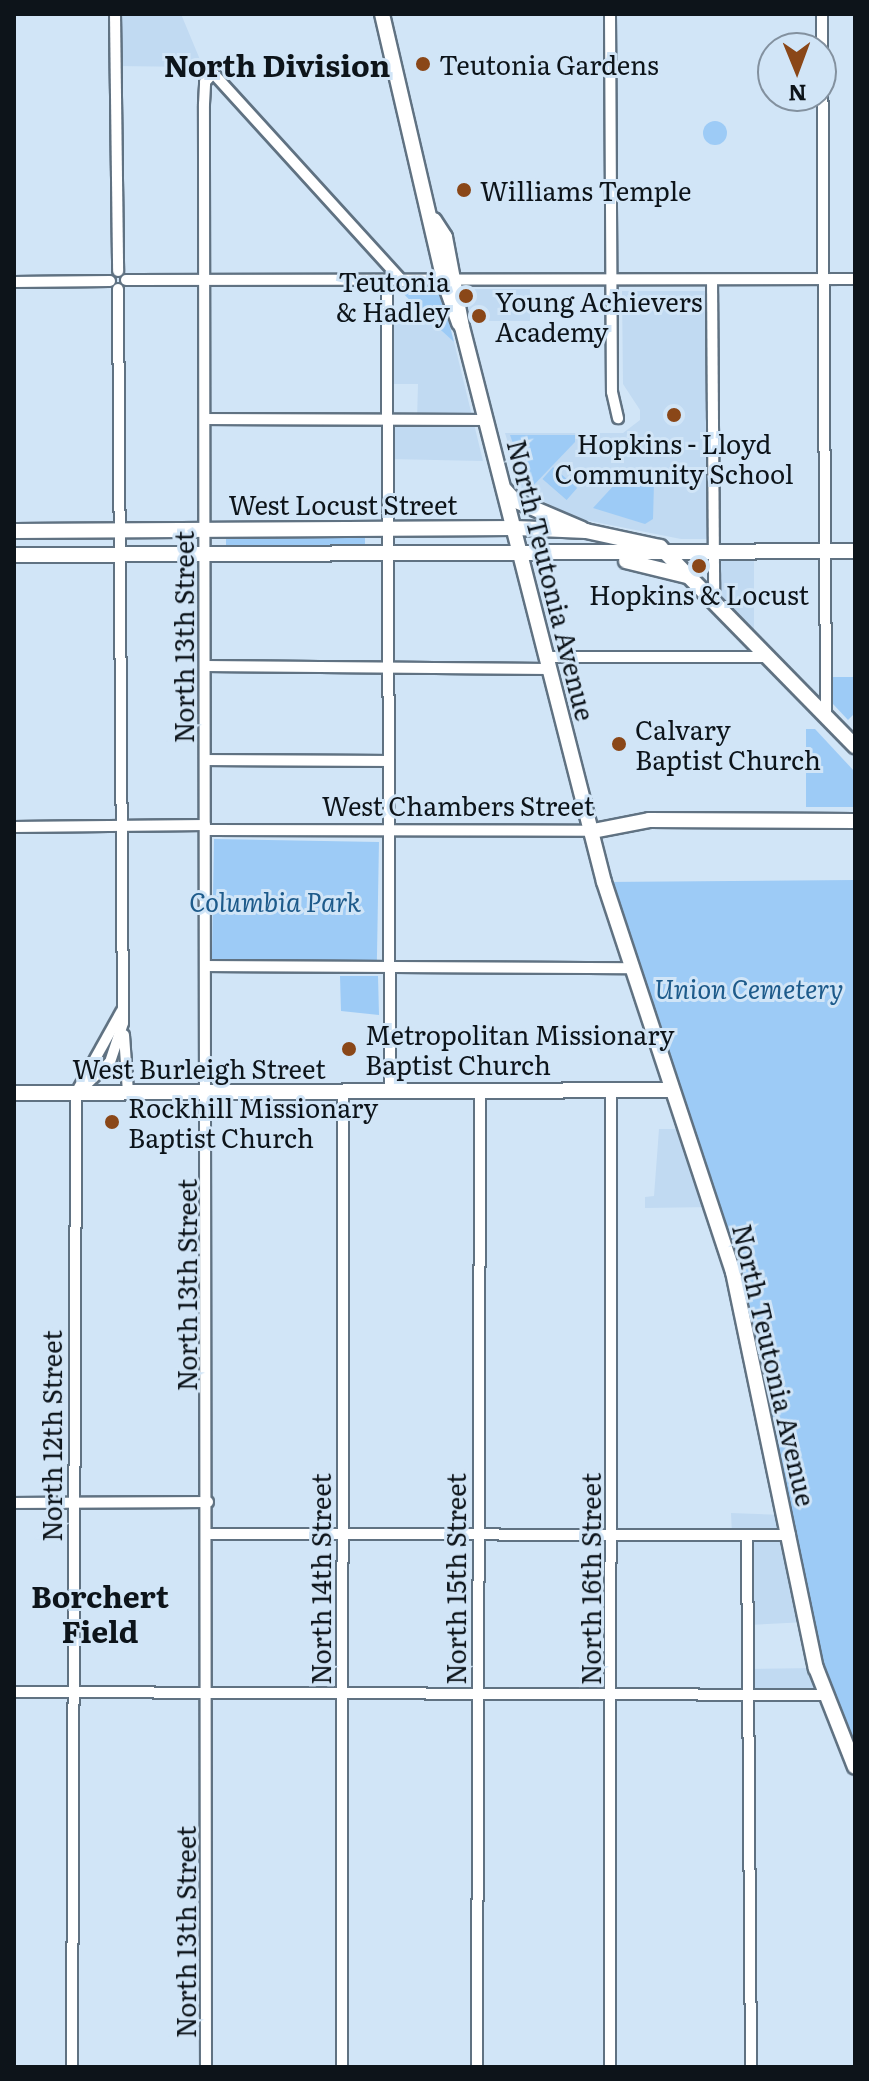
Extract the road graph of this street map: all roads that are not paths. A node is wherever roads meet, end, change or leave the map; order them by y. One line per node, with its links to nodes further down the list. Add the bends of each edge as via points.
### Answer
1 (115, 14): 13 (street)
2 (382, 14): 7 (main road, North Teutonia Avenue, via 434,220 445,237)
3 (610, 14): 8 (street)
4 (822, 14): 5 (street)
5 (823, 279): 6 (street); 9 (street); 28 (street)
6 (855, 279)
7 (450, 280): 8 (street); 12 (street); 17 (main road, North Teutonia Avenue)
8 (610, 280): 9 (street); 15 (street, via 612,392)
9 (712, 280): 27 (street)
10 (14, 282): 13 (street)
11 (387, 282): 12 (street); 14 (street); 18 (street)
12 (403, 282): 14 (street, North 13th Street, via 213,73 205,89)
13 (118, 283): 14 (street); 24 (street, North 12th Street)
14 (204, 283): 16 (street, North 13th Street)
15 (618, 418)
16 (205, 419): 18 (street); 22 (street, North 13th Street)
17 (485, 420): 18 (street); 19 (main road, North Teutonia Avenue)
18 (388, 421): 20 (street)
19 (504, 489): 21 (main road, North Teutonia Avenue); 25 (main road, via 514,500)
20 (388, 527): 21 (main road, West Locust Street); 22 (main road, West Locust Street); 30 (street)
21 (514, 528): 25 (main road, West Locust Street); 31 (main road, North Teutonia Avenue)
22 (206, 529): 24 (main road, West Locust Street); 32 (street, North 13th Street)
23 (14, 531): 24 (main road, West Locust Street)
24 (119, 531): 35 (street, North 12th Street)
25 (586, 531): 26 (main road, West Locust Street)
26 (669, 551): 27 (main road, West Locust Street); 33 (main road, West Locust Street); 36 (main road)
27 (713, 551): 28 (main road, West Locust Street); 37 (street)
28 (827, 551): 29 (main road, West Locust Street); 42 (street)
29 (855, 551)
30 (387, 553): 31 (main road, West Locust Street); 32 (main road, West Locust Street); 41 (street)
31 (521, 553): 33 (main road, West Locust Street); 39 (main road, North Teutonia Avenue)
32 (206, 554): 35 (main road, West Locust Street); 40 (street, North 13th Street)
33 (599, 554): 36 (main road)
34 (14, 555): 35 (main road, West Locust Street)
35 (119, 555): 47 (street, North 12th Street)
36 (692, 577): 37 (main road)
37 (714, 598): 38 (main road)
38 (770, 657): 39 (street); 42 (main road)
39 (547, 663): 41 (street); 51 (main road, North Teutonia Avenue)
40 (205, 666): 41 (street); 44 (street, North 13th Street)
41 (387, 668): 45 (street)
42 (826, 716): 43 (main road)
43 (855, 746)
44 (206, 760): 45 (street); 49 (street, North 13th Street)
45 (388, 761): 50 (street)
46 (855, 821): 51 (main road, West Chambers Street, via 649,820)
47 (120, 824): 48 (street, West Chambers Street); 49 (street, West Chambers Street); 55 (street, North 12th Street)
48 (14, 827)
49 (205, 827): 50 (street, West Chambers Street); 52 (street, North 13th Street)
50 (388, 831): 51 (street, West Chambers Street); 53 (street)
51 (593, 831): 54 (main road, North Teutonia Avenue)
52 (207, 966): 53 (street); 57 (street, North 13th Street)
53 (390, 966): 54 (street); 60 (street)
54 (630, 968): 56 (main road, North Teutonia Avenue)
55 (122, 1018): 58 (street); 64 (street, North 12th Street)
56 (671, 1090): 62 (main road, West Burleigh Street); 73 (main road, North Teutonia Avenue, via 733,1272)
57 (208, 1091): 58 (main road, West Burleigh Street); 59 (main road, West Burleigh Street); 65 (street, North 13th Street)
58 (128, 1092): 64 (main road, West Burleigh Street)
59 (343, 1092): 60 (main road, West Burleigh Street); 69 (street, North 14th Street)
60 (390, 1092): 61 (main road, West Burleigh Street)
61 (480, 1092): 62 (main road, West Burleigh Street); 70 (street, North 15th Street)
62 (611, 1092): 71 (street, North 16th Street)
63 (14, 1093): 64 (main road, West Burleigh Street)
64 (76, 1093): 67 (street, North 12th Street)
65 (208, 1502): 67 (street); 68 (street, North 13th Street)
66 (14, 1503): 67 (street)
67 (73, 1503): 75 (street, North 12th Street)
68 (208, 1534): 69 (street); 76 (street, North 13th Street)
69 (343, 1534): 70 (street); 77 (street, North 14th Street)
70 (477, 1535): 71 (street); 78 (street, North 15th Street)
71 (612, 1535): 72 (street); 79 (street, North 16th Street)
72 (747, 1535): 73 (street); 81 (street)
73 (790, 1535): 80 (main road, North Teutonia Avenue)
74 (14, 1692): 75 (street)
75 (72, 1692): 76 (street); 83 (street, North 12th Street)
76 (208, 1694): 77 (street); 84 (street, North 13th Street)
77 (342, 1695): 78 (street); 85 (street, North 14th Street)
78 (477, 1695): 79 (street); 86 (street, North 15th Street)
79 (611, 1695): 81 (street); 87 (street, North 16th Street)
80 (825, 1695): 81 (street); 82 (main road, North Teutonia Avenue)
81 (749, 1697): 88 (street)
82 (855, 1767)
83 (72, 2067)
84 (206, 2067)
85 (342, 2067)
86 (477, 2067)
87 (610, 2067)
88 (751, 2067)

